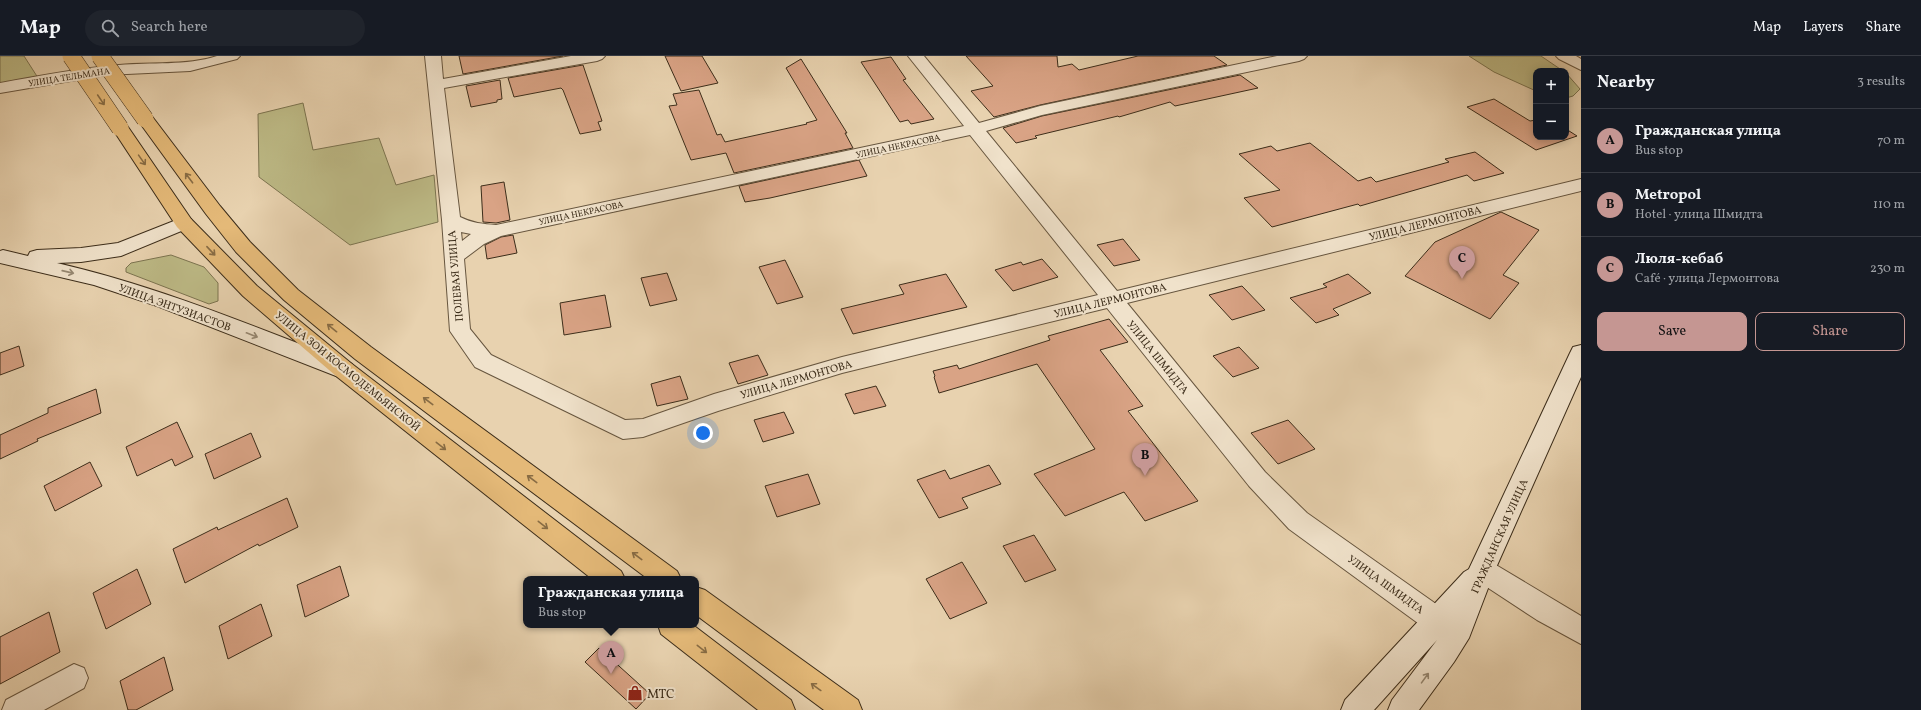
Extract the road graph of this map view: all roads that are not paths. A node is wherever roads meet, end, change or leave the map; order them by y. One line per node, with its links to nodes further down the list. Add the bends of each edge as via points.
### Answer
1 (71, 56): 16 (main road, УЛИЦА ЗОИ КОСМОДЕМЬЯНСКОЙ, one-way to 16, bridge)
2 (100, 56): 14 (main road, one-way to 2, bridge)
3 (232, 56): 11 (street, УЛИЦА ТЕЛЬМАНА, via 198,66 119,69)
4 (433, 56): 10 (street, ПОЛЕВАЯ УЛИЦА)
5 (597, 56): 10 (street)
6 (916, 56): 12 (street, УЛИЦА ШМИДТА)
7 (1299, 56): 12 (street, УЛИЦА НЕКРАСОВА, via 1040,112)
8 (1564, 56): 9 (street)
9 (1581, 65)
10 (436, 85): 15 (street, ПОЛЕВАЯ УЛИЦА)
11 (0, 88)
12 (974, 130): 17 (street, УЛИЦА НЕКРАСОВА); 20 (street, УЛИЦА ШМИДТА)
13 (1581, 185): 20 (street, УЛИЦА ЛЕРМОНТОВА)
14 (212, 210): 16 (main road); 26 (main road, one-way to 14, via 363,353 291,295 243,247)
15 (451, 220): 17 (street, УЛИЦА НЕКРАСОВА, via 472,230); 18 (street, ПОЛЕВАЯ УЛИЦА)
16 (184, 223): 19 (street, УЛИЦА ЭНТУЗИАСТОВ, via 132,245 101,253 58,257); 22 (main road, УЛИЦА ЗОИ КОСМОДЕМЬЯНСКОЙ, one-way to 22, via 250,291)
17 (496, 231): 18 (street, УЛИЦА НЕКРАСОВА, via 478,239)
18 (454, 256): 23 (street, ПОЛЕВАЯ УЛИЦА, via 460,331 483,361 623,430)
19 (1, 257): 22 (street, УЛИЦА ЭНТУЗИАСТОВ, one-way to 22, via 119,286)
20 (1111, 300): 23 (street, УЛИЦА ЛЕРМОНТОВА, via 842,365 714,403); 28 (street, УЛИЦА ШМИДТА, via 1257,479 1298,521)
21 (1581, 353): 24 (street, ГРАЖДАНСКАЯ УЛИЦА)
22 (344, 370): 25 (main road, УЛИЦА ЗОИ КОСМОДЕМЬЯНСКОЙ, one-way to 25)
23 (642, 428)
24 (1482, 570): 28 (street); 30 (street); 36 (street, ГРАЖДАНСКАЯ УЛИЦА, one-way to 24, via 1459,629)
25 (608, 576)
26 (664, 576)
27 (699, 601): 34 (main road, one-way to 27)
28 (1436, 620): 35 (street)
29 (676, 628): 33 (main road, one-way to 33)
30 (1581, 631)
31 (74, 678): 32 (street)
32 (16, 710)
33 (780, 710)
34 (848, 710)
35 (1355, 710)
36 (1402, 710)

